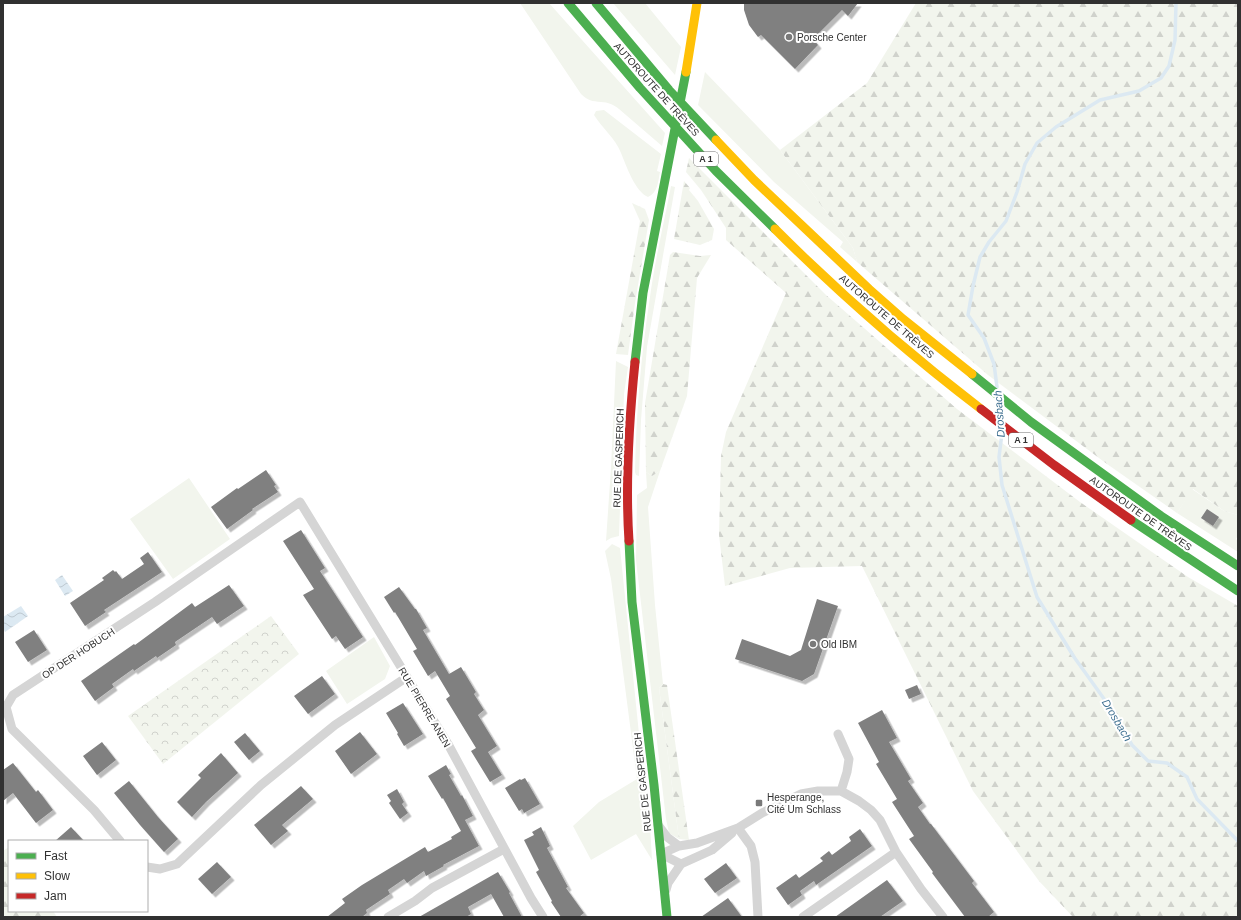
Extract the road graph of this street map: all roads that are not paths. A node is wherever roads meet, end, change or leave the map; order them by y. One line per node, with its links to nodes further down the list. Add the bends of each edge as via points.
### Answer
1 (568, 3): 6 (main road, AUTOROUTE DE TRÈVES / A 1, via 656,106 740,196 855,305 1017,437 1090,492)
2 (596, 3): 5 (main road, AUTOROUTE DE TRÈVES / A 1, via 669,90 754,180 868,289 1031,422 1161,516)
3 (697, 3): 10 (main road, RUE DE GASPERICH, via 644,293 630,412 627,513 632,602)
4 (300, 502): 7 (street, RUE PIERRE ANEN); 12 (street, OP DER HOBUCH, via 155,602 13,695 6,707 12,729 94,810)
5 (1238, 566)
6 (1238, 591)
7 (407, 677): 14 (street, RUE PIERRE ANEN, via 448,744); 18 (street, via 335,725 267,780 177,864 160,869)
8 (838, 734): 9 (street, via 849,759 848,772)
9 (841, 791): 11 (street, via 818,790 801,794); 15 (street, via 871,810 880,820)
10 (658, 824): 13 (street, via 667,837); 16 (main road, RUE DE GASPERICH)
11 (738, 828): 13 (street, via 697,843); 17 (street, via 712,850); 23 (street, via 750,846 755,862)
12 (119, 840)
13 (680, 846): 16 (street)
14 (504, 849): 20 (street, via 432,888); 21 (street, RUE PIERRE ANEN)
15 (896, 852): 24 (street); 25 (street)
16 (661, 854): 17 (street); 19 (main road, RUE DE GASPERICH)
17 (681, 864): 19 (street, via 668,883)
18 (148, 867)
19 (665, 895): 22 (main road, RUE DE GASPERICH)
20 (388, 917)
21 (543, 917)
22 (667, 917)
23 (758, 917)
24 (803, 917)
25 (943, 917)

